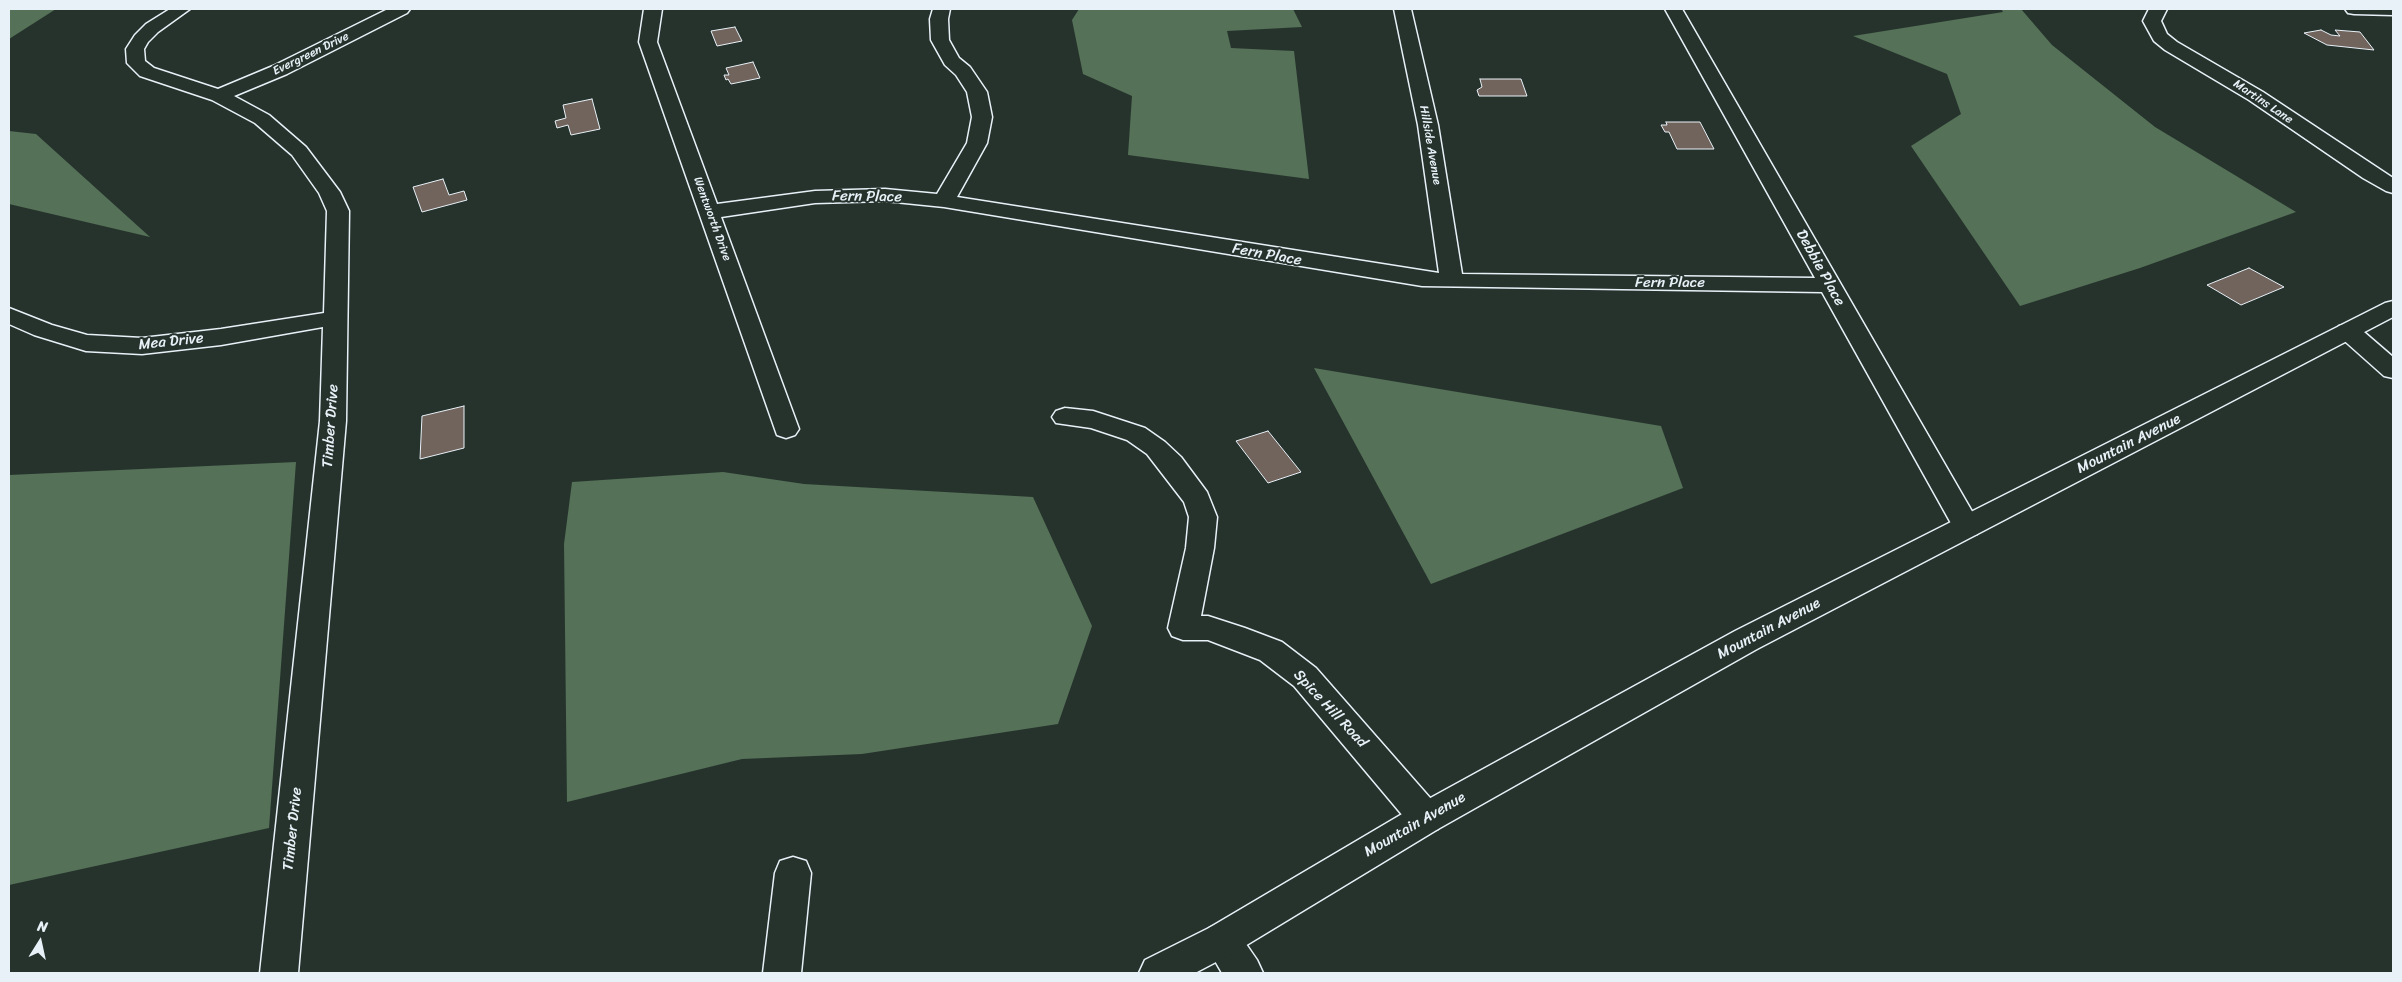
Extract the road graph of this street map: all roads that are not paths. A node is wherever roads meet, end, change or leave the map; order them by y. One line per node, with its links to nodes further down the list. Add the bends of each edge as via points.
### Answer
1 (181, 9): 10 (street, Timber Drive, via 141,39 135,49 136,63 148,72)
2 (401, 9): 10 (street, Evergreen Drive, via 280,70)
3 (653, 9): 13 (street, Wentworth Drive, via 648,42)
4 (942, 9): 12 (street, via 940,40 952,61 978,92 982,117 977,143)
5 (1403, 9): 14 (street, Hillside Avenue, via 1428,125)
6 (1674, 9): 15 (street, Debbie Place)
7 (2159, 9): 11 (street, Martins Lane, via 2152,21 2160,37 2171,46 2256,96)
8 (2354, 9): 9 (street)
9 (2393, 10)
10 (219, 96): 18 (street, Timber Drive, via 270,126 299,152 329,192 338,211)
11 (2393, 187)
12 (944, 201): 13 (street, Fern Place, via 886,195 815,197); 14 (street, Fern Place, via 1376,273)
13 (709, 212): 22 (street, Wentworth Drive)
14 (1452, 282): 15 (street, Fern Place)
15 (1830, 285): 23 (street, Debbie Place)
16 (2393, 308): 19 (street, Mountain Avenue)
17 (9, 316): 18 (street, Mea Drive, via 86,343 135,346 221,337)
18 (336, 318): 27 (street, Timber Drive, via 333,421)
19 (2348, 331): 20 (street); 23 (street, Mountain Avenue)
20 (2393, 370)
21 (1065, 417): 24 (street, Spice Hill Road, via 1093,420 1136,434 1156,448 1197,499 1203,517 1200,548 1183,628 1208,628 1245,640 1271,652 1305,677)
22 (786, 429)
23 (1967, 527): 24 (street, Mountain Avenue, via 1746,640)
24 (1426, 818): 26 (street, Mountain Avenue)
25 (793, 873): 28 (street)
26 (1222, 940): 29 (street, Mountain Avenue); 30 (street)
27 (279, 973)
28 (782, 973)
29 (1158, 973)
30 (1244, 973)

